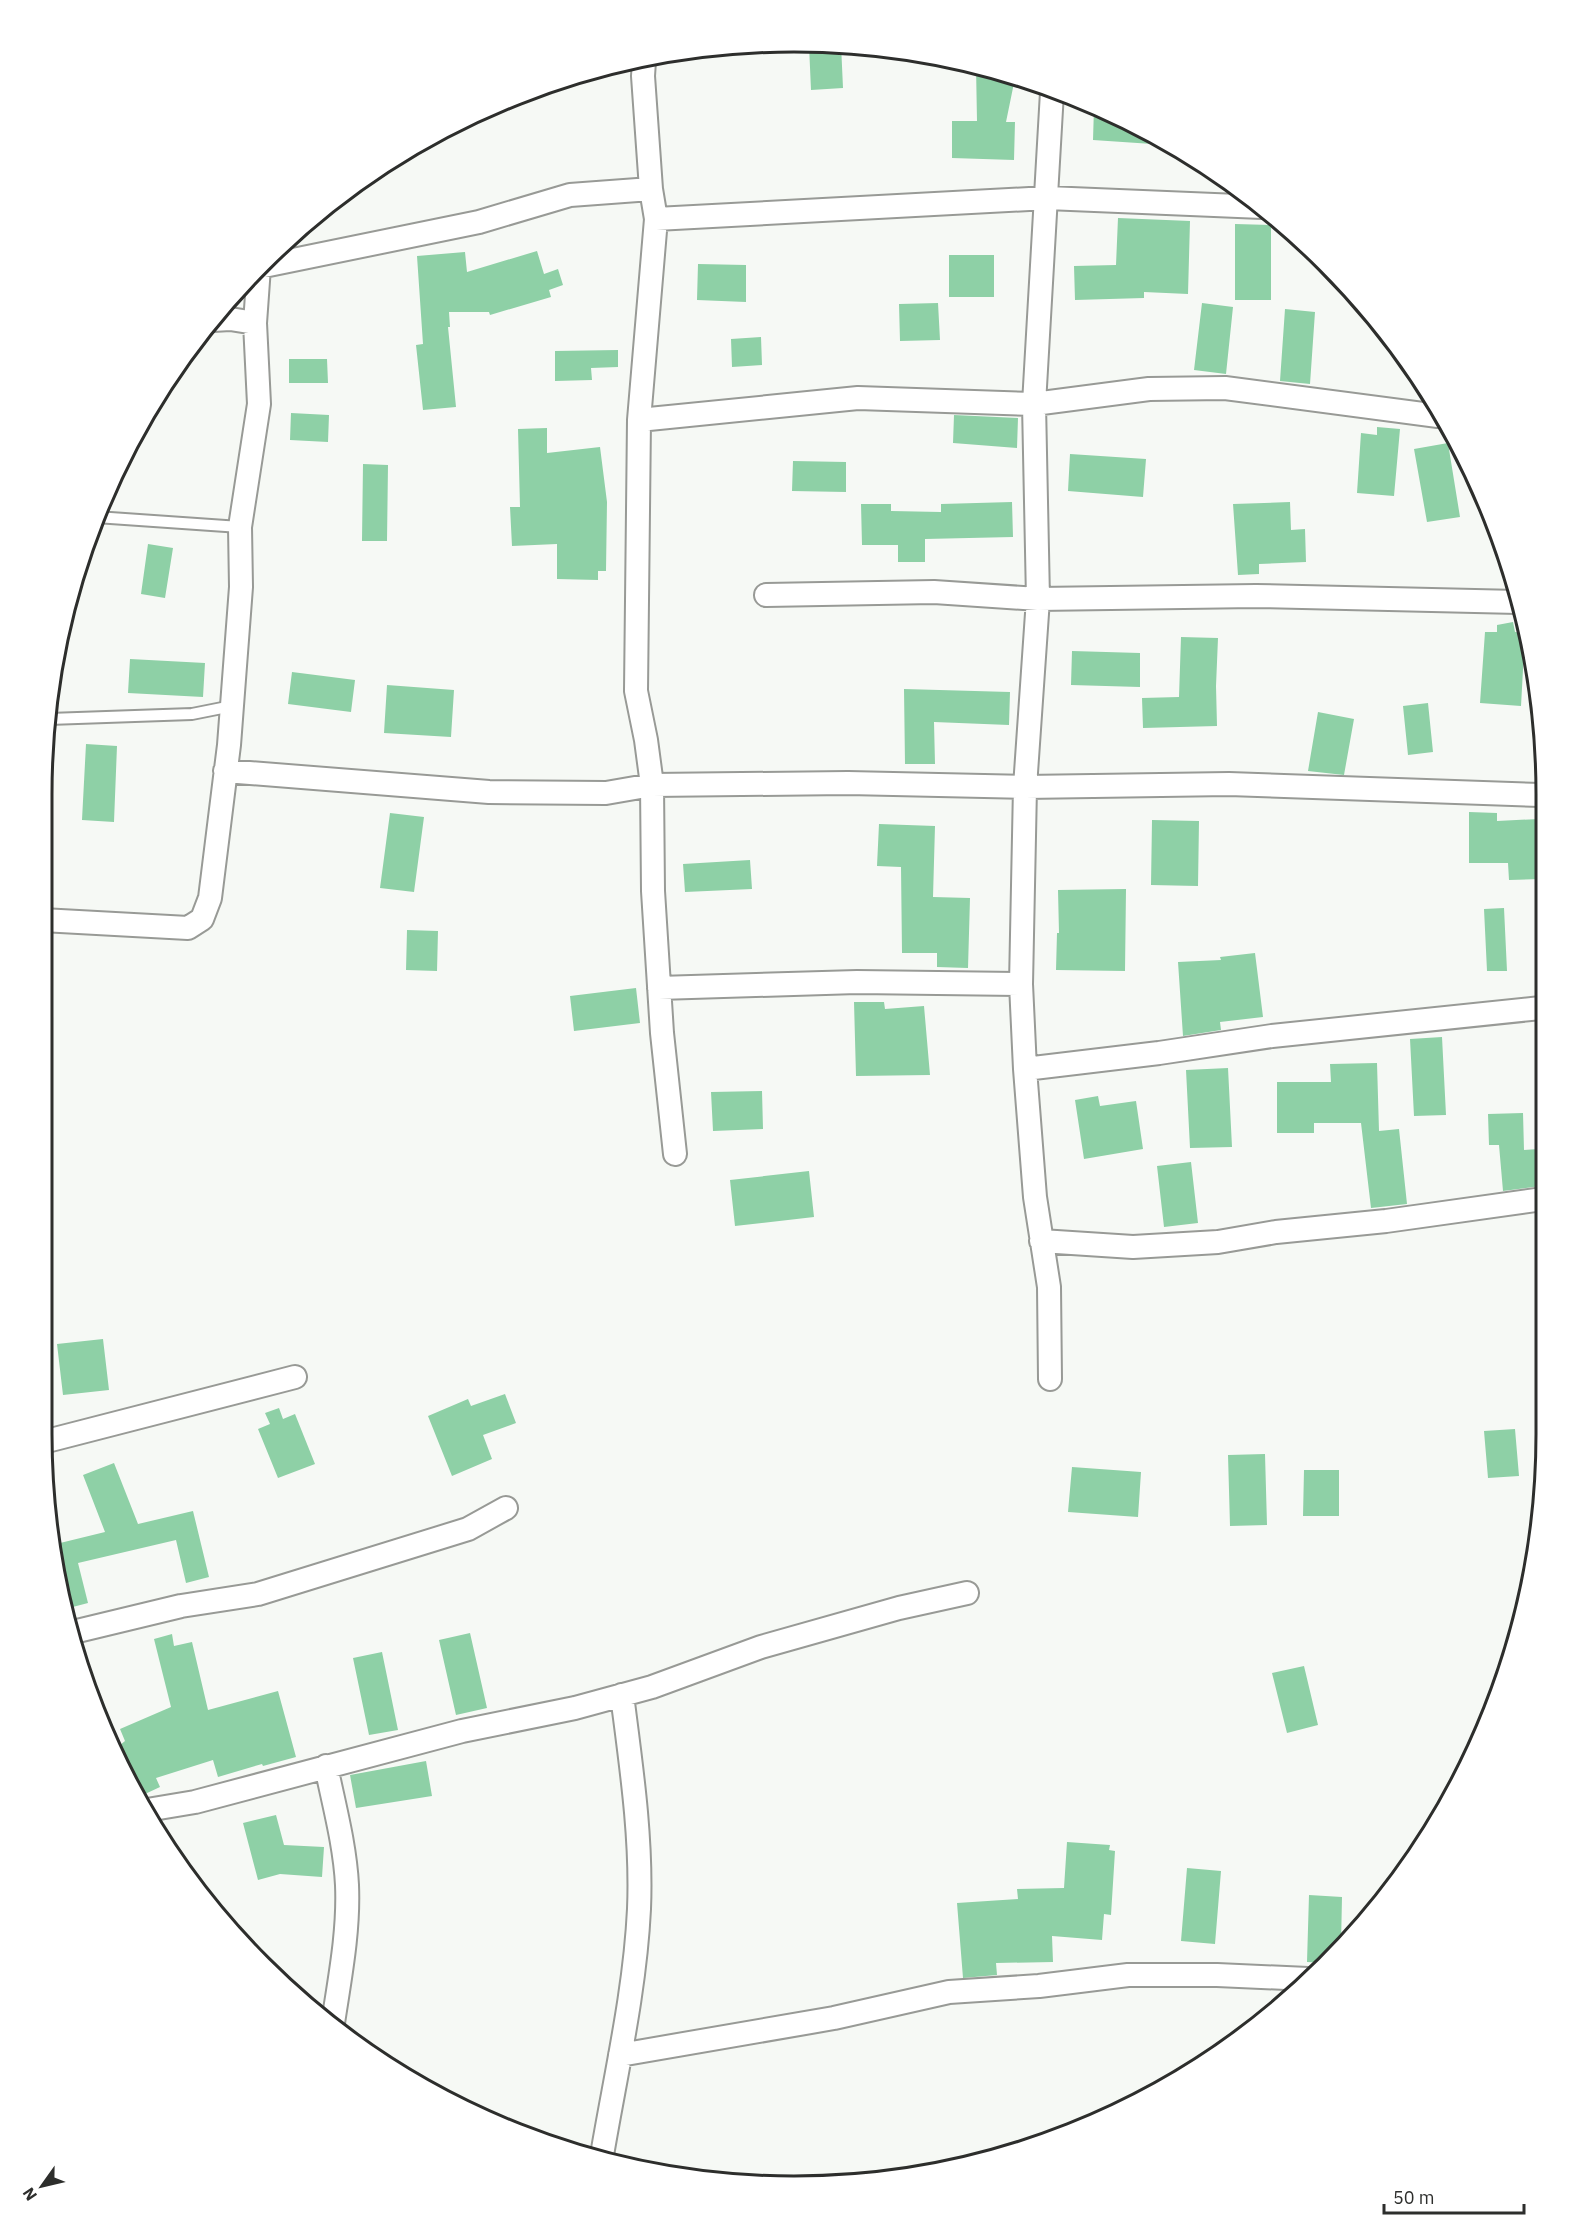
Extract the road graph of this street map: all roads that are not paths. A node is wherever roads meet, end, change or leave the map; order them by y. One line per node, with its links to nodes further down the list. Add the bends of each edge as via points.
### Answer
1 (643, 68): 3 (street)
2 (1052, 99): 4 (street)
3 (651, 189): 6 (street); 7 (street, via 570,195 479,222)
4 (1047, 198): 5 (street); 6 (street); 11 (street)
5 (1245, 206)
6 (656, 219): 13 (street)
7 (277, 264)
8 (259, 282): 10 (street)
9 (225, 319): 10 (street)
10 (255, 323): 15 (street, via 259,404)
11 (1034, 404): 12 (street, via 1149,389 1225,388); 13 (street, via 858,398); 17 (street)
12 (1431, 415)
13 (639, 420): 22 (street, via 636,691)
14 (106, 518): 15 (lane)
15 (240, 527): 19 (street, via 241,587)
16 (766, 595): 17 (street, via 934,592)
17 (1038, 599): 18 (street, via 1256,596); 23 (street)
18 (1510, 602)
19 (232, 706): 20 (lane, via 192,714); 21 (street)
20 (57, 719)
21 (225, 771): 22 (street, via 489,792 606,793); 25 (street, via 210,898 202,919 188,928)
22 (652, 785): 23 (street, via 848,783); 27 (street)
23 (1024, 787): 24 (street, via 1229,784); 26 (street)
24 (1536, 795)
25 (52, 921)
26 (1021, 984): 27 (street, via 857,982); 29 (street)
27 (659, 988): 30 (street)
28 (1536, 1009): 29 (street, via 1272,1036)
29 (1025, 1070): 32 (street)
30 (675, 1154)
31 (1536, 1200): 32 (street, via 1218,1242 1133,1247)
32 (1041, 1240): 34 (street, via 1049,1287)
33 (295, 1377): 35 (street)
34 (1050, 1379)
35 (52, 1441)
36 (506, 1508): 38 (street, via 468,1529 258,1594 181,1606)
37 (967, 1593): 39 (street, via 761,1647)
38 (79, 1631)
39 (622, 1695): 40 (street); 44 (street, via 632,1771 639,1908)
40 (326, 1766): 41 (street, via 195,1802); 43 (street, via 347,1884 345,1952)
41 (154, 1809)
42 (1295, 1979): 44 (street, via 1128,1975 949,1992 834,2018)
43 (334, 2015)
44 (620, 2055): 45 (street)
45 (603, 2150)

